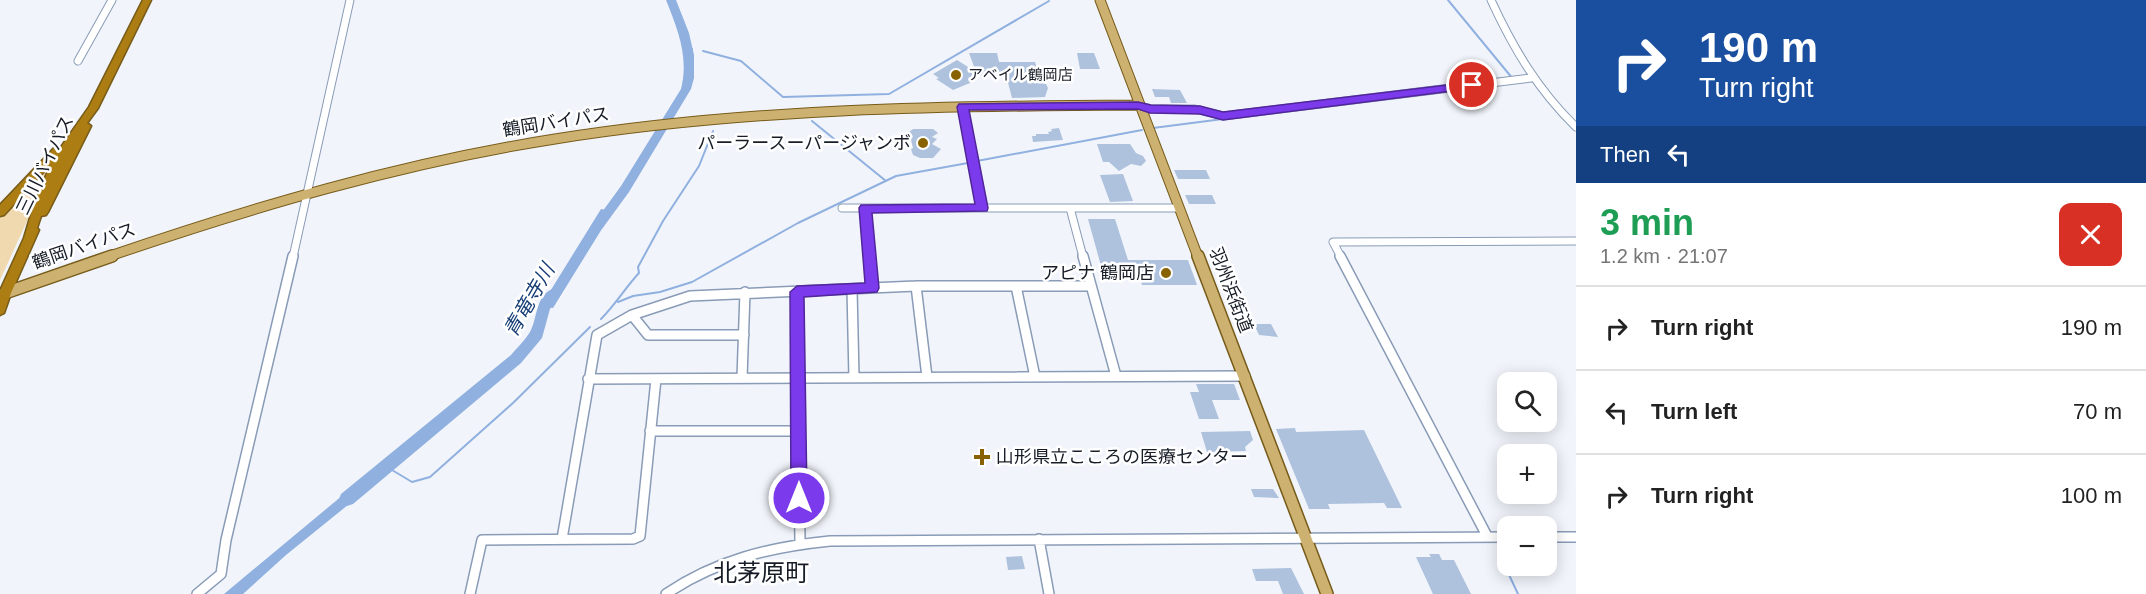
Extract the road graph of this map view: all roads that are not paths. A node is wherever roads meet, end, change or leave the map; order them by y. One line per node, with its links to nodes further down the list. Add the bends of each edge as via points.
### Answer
1 (112, 0): 6 (street)
2 (147, 0): 10 (highway, 三川バイパス)
3 (350, 0): 13 (street)
4 (1100, 0): 8 (main road, 羽州浜街道)
5 (1491, 0): 7 (street)
6 (78, 61)
7 (1531, 78): 8 (street, via 1223,116); 11 (street)
8 (1138, 105): 9 (main road, 鶴岡バイパス); 18 (main road, 羽州浜街道)
9 (963, 107): 13 (main road, 鶴岡バイパス, via 830,112 631,128 491,151); 16 (street)
10 (93, 108): 12 (highway, 三川バイパス); 20 (highway, 三川バイパス)
11 (1576, 127)
12 (73, 135): 19 (highway); 20 (highway, 三川バイパス, via 44,190)
13 (307, 193): 29 (main road, 鶴岡バイパス, via 140,245); 52 (street, via 221,574)
14 (842, 208): 15 (street)
15 (866, 208): 16 (street); 25 (street)
16 (982, 208): 17 (street)
17 (1070, 208): 18 (street); 24 (street)
18 (1179, 208): 34 (main road, 羽州浜街道)
19 (0, 212)
20 (29, 237): 29 (highway, 三川バイパス)
21 (1576, 241): 44 (street, via 1334,242)
22 (916, 286): 23 (street); 25 (street); 35 (street)
23 (1016, 286): 24 (street); 36 (street)
24 (1091, 286): 33 (street)
25 (872, 288): 26 (street)
26 (852, 289): 28 (street); 39 (street)
27 (745, 292): 28 (street); 31 (street, via 690,296); 32 (street)
28 (797, 292): 38 (street)
29 (2, 295): 30 (highway, 三川バイパス)
30 (0, 310)
31 (632, 315): 32 (street, via 648,335); 40 (street, via 597,335)
32 (744, 335): 37 (street)
33 (1116, 376): 34 (street); 36 (street)
34 (1245, 376): 46 (main road, 羽州浜街道)
35 (927, 377): 36 (street); 39 (street)
36 (1035, 377)
37 (742, 378): 38 (street); 41 (street)
38 (798, 378): 39 (street); 42 (street)
39 (854, 378)
40 (588, 379): 41 (street); 49 (street)
41 (656, 379): 43 (street)
42 (799, 430): 43 (street); 51 (street)
43 (651, 431): 49 (street, via 640,536)
44 (1487, 536): 45 (street); 46 (street)
45 (1497, 536)
46 (1306, 537): 50 (street); 56 (main road, 羽州浜街道)
47 (1557, 537): 48 (street)
48 (1576, 537)
49 (562, 539): 53 (street, via 482,540)
50 (1039, 539): 51 (street); 55 (street)
51 (800, 543): 54 (street, via 737,557)
52 (197, 594)
53 (470, 594)
54 (666, 594)
55 (1049, 594)
56 (1327, 594)

